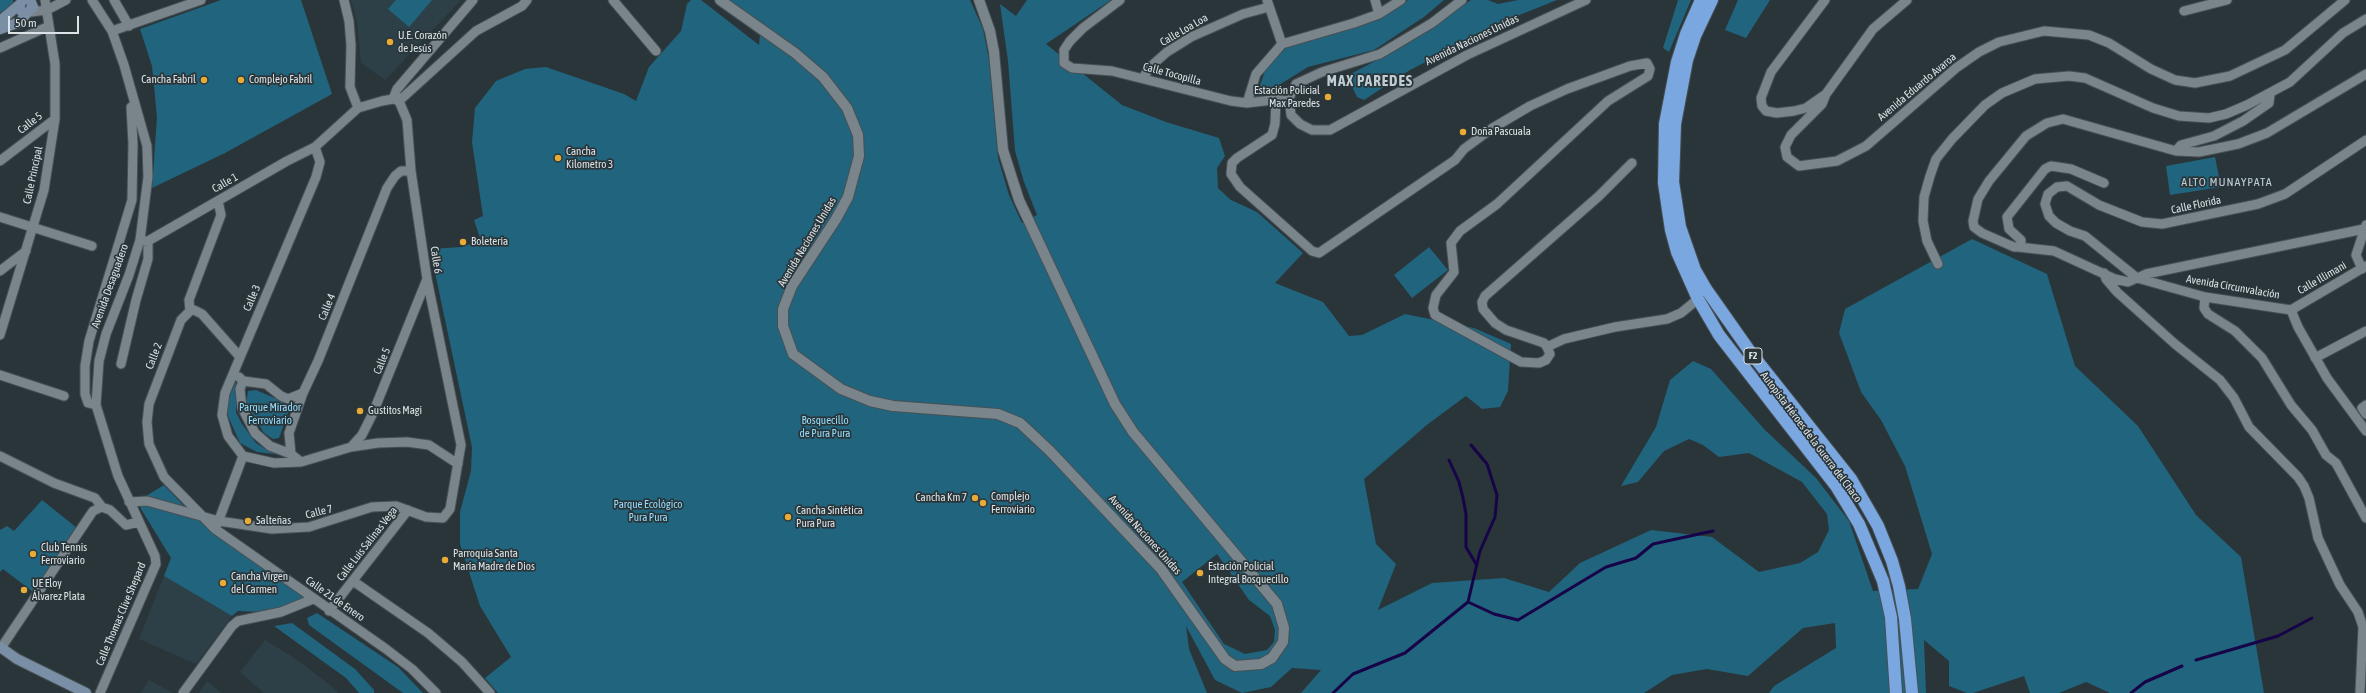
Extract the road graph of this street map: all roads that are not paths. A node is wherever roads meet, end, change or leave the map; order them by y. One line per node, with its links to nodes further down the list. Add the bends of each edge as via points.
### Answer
1 (42, 0): 24 (street)
2 (45, 0): 26 (street, Calle Principal)
3 (66, 0): 26 (street)
4 (92, 0): 35 (street, Avenida Desaguadero)
5 (114, 0): 33 (street)
6 (201, 0): 33 (street)
7 (344, 0): 48 (street, via 349,21 350,87)
8 (473, 0): 45 (street, via 397,89)
9 (527, 0): 45 (street, via 522,6 476,31)
10 (614, 0): 38 (street)
11 (720, 0): 12 (street, Avenida Naciones Unidas, via 795,53 823,77 847,108 858,135 859,156 848,197 792,286 783,309 783,326 793,354 841,389 870,401 893,406 1011,417 1050,451 1161,569 1225,659 1235,666 1261,664 1272,658 1283,642 1284,628 1277,604 1133,432 1115,404 1019,200 1003,150 990,31)
12 (979, 0)
13 (1120, 0): 40 (street, Calle Tocopilla, via 1083,28 1064,50 1064,63 1072,68 1112,71)
14 (1375, 0): 29 (street)
15 (1401, 0): 29 (street)
16 (1462, 0): 44 (street, via 1426,27 1380,54 1306,78 1296,84)
17 (1586, 0): 44 (street, Avenida Naciones Unidas, via 1467,54 1330,130 1312,130 1300,124 1291,115)
18 (1701, 0): 73 (highway, Autopista Héroes de la Guerra del Chaco / F2, via 1677,62 1665,124 1664,154 1664,183 1671,230 1685,275)
19 (1712, 0): 114 (highway, Autopista Héroes de la Guerra del Chaco / F2, via 1687,60 1675,124 1673,182 1680,227 1695,270 1706,290 1750,353 1851,480 1878,526 1899,586 1905,618)
20 (1825, 0): 42 (street, via 1771,72 1761,98 1766,111 1777,113 1806,108)
21 (1907, 0): 42 (street, via 1873,29)
22 (2227, 0): 27 (street)
23 (2345, 0): 42 (street, Avenida Eduardo Avaroa, via 2285,50 2230,76 2195,83 2174,80 2109,43 2089,35 2044,31 1999,42 1978,52 1956,68 1871,142 1850,155 1825,164 1799,166 1787,157 1785,147 1791,135 1812,117)
24 (23, 2): 28 (main road, via 22,12); 31 (main road)
25 (1268, 4): 36 (street); 40 (street, Calle Loa Loa, via 1191,37 1150,67)
26 (47, 12): 28 (street); 32 (street, Calle Principal)
27 (2184, 12)
28 (29, 13): 34 (main road, via 20,22)
29 (1379, 14): 36 (street, via 1322,34)
30 (2366, 18): 43 (street, via 2343,33 2290,82)
31 (0, 21)
32 (49, 26): 37 (street); 49 (street, Calle Principal, via 55,64)
33 (129, 26): 35 (street)
34 (0, 29)
35 (112, 31): 41 (street, Avenida Desaguadero)
36 (1282, 44): 47 (street, via 1256,74)
37 (0, 48)
38 (656, 51)
39 (2366, 74): 52 (street, via 2253,139 2199,152)
40 (1142, 78): 47 (street, Calle Tocopilla)
41 (130, 90): 62 (street, Avenida Desaguadero, via 147,146); 87 (street, via 133,144 132,200 95,319 85,366 85,394 88,403)
42 (1826, 94)
43 (2270, 95): 52 (street, via 2269,103 2243,121 2214,136 2180,145); 66 (street, via 2226,114 2196,118 2153,108 2085,78 2069,76 2035,79 2002,93 1985,105 1936,159 1924,197 1923,222 1927,241)
44 (1289, 98): 46 (street, Calle Tocopilla)
45 (396, 100): 48 (street); 55 (street, Calle 6, via 407,120)
46 (1276, 100): 47 (street, Calle Tocopilla); 78 (street, via 1272,134 1237,158 1232,163 1231,174 1240,187 1312,251 1319,253 1455,160 1464,149 1491,129 1530,106 1567,89 1630,66 1647,63 1650,69 1648,76 1608,101 1497,204 1460,231 1451,243 1454,272 1436,295 1433,308 1436,316 1521,362 1539,363 1546,360 1550,354)
47 (1247, 103)
48 (358, 108): 51 (street)
49 (56, 118): 53 (street, Calle 5); 60 (street, Calle Principal, via 44,190)
50 (2366, 140): 57 (street, Calle Florida, via 2285,194 2258,204 2162,224 2142,222 2099,205 2067,186 2057,187)
51 (315, 148): 58 (street, Calle 1, via 287,161); 79 (street, Calle 3, via 320,162 316,177)
52 (2176, 151): 64 (street, via 2063,119 2040,126 2026,136 1989,181 1978,199 1973,221 1974,227 1982,233)
53 (0, 161)
54 (1632, 163): 78 (street, via 1599,196 1485,296 1482,302 1489,317 1506,330 1536,339)
55 (411, 171): 71 (street, Calle 6); 85 (street, Calle 4, via 394,176 387,188)
56 (2104, 183): 64 (street, via 2071,169 2051,166 2045,169 2007,217 2009,229 2021,240)
57 (2048, 194): 70 (street, Avenida Circunvalación, via 2045,204 2049,216 2056,223 2085,236)
58 (218, 201): 62 (street, Calle 1); 75 (street, Calle 2, via 221,215 190,300)
59 (0, 217): 60 (street)
60 (32, 227): 63 (street); 65 (street, Calle Principal)
61 (2365, 227): 67 (street, via 2356,255); 70 (street)
62 (144, 240): 81 (street, via 148,259); 87 (street, Avenida Desaguadero, via 106,334 96,380)
63 (92, 246)
64 (2018, 247): 69 (street, via 2054,251)
65 (26, 251): 68 (street); 77 (street, Calle Principal)
66 (1938, 264)
67 (2364, 268): 74 (street, Calle Illimani)
68 (0, 271)
69 (2104, 272): 70 (street, via 2123,281 2133,281); 115 (street, via 2106,279 2117,292 2220,380 2234,398 2249,427 2304,486 2318,538 2340,584 2358,612 2363,627)
70 (2137, 278): 72 (street, Avenida Circunvalación)
71 (427, 279): 89 (street, Calle 5, via 376,407 362,435); 94 (street, Calle 6, via 460,436)
72 (2205, 297): 74 (street, Avenida Circunvalación); 100 (street, via 2204,308 2208,314 2235,331 2262,358 2291,406 2312,430 2326,455 2336,463)
73 (1698, 299): 78 (street, via 1681,313 1667,319 1615,327 1564,339); 113 (highway, Autopista Héroes de la Guerra del Chaco / F2, via 1719,335 1836,486 1859,524 1883,582 1891,618)
74 (2291, 310): 80 (street, Avenida Circunvalación)
75 (190, 311): 79 (street, via 202,314); 98 (street, Calle 2, via 181,320 158,377 149,404 147,422 149,444 156,463 164,477)
76 (2366, 331): 80 (street)
77 (0, 335)
78 (1547, 347)
79 (240, 357): 82 (street, Calle 3)
80 (2315, 358): 88 (street, Avenida Circunvalación)
81 (121, 364)
82 (235, 369): 84 (street); 92 (street, Calle 3, via 225,394 222,415 228,436)
83 (0, 375): 86 (street)
84 (243, 381): 85 (street, via 266,384 288,399); 90 (street, via 240,389 242,408 255,433 270,446)
85 (303, 393): 90 (street, Calle 4, via 288,434)
86 (64, 396)
87 (96, 405): 95 (street, Avenida Desaguadero, via 118,476)
88 (2366, 431)
89 (351, 447): 93 (street); 94 (street, via 378,443 429,445)
90 (291, 454): 93 (street)
91 (0, 456): 96 (street, via 54,483 95,498)
92 (243, 456): 93 (street, via 274,463); 101 (street)
93 (300, 462)
94 (458, 464): 99 (street, Calle 6, via 450,509)
95 (129, 502): 98 (street, Calle 7, via 147,501); 102 (street, Calle Thomas Clive Shepard)
96 (102, 507): 102 (street, via 110,510 126,525); 107 (street, via 93,511)
97 (408, 510): 99 (street, Calle 7, via 430,518); 101 (street, Calle 7, via 396,506 372,507 325,524 294,528 272,529); 104 (street, Calle Luis Salinas Vega)
98 (198, 514): 101 (street, Calle 7); 103 (street, Calle 21 de Enero)
99 (443, 518)
100 (2366, 518)
101 (219, 520): 103 (street)
102 (138, 522): 109 (street, Calle Thomas Clive Shepard, via 155,556 156,564)
103 (215, 529): 105 (street, Calle 21 de Enero)
104 (354, 581): 106 (street, Calle Luis Salinas Vega); 112 (street, via 428,633 462,662)
105 (313, 599): 106 (street, Calle 21 de Enero); 110 (street, via 281,612 238,621)
106 (329, 610): 111 (street, Calle 21 de Enero, via 412,669)
107 (1, 647): 108 (main road, via 17,659)
108 (86, 693)
109 (100, 693)
110 (183, 693)
111 (436, 693)
112 (490, 693)
113 (1896, 693)
114 (1912, 693)
115 (2360, 693)

